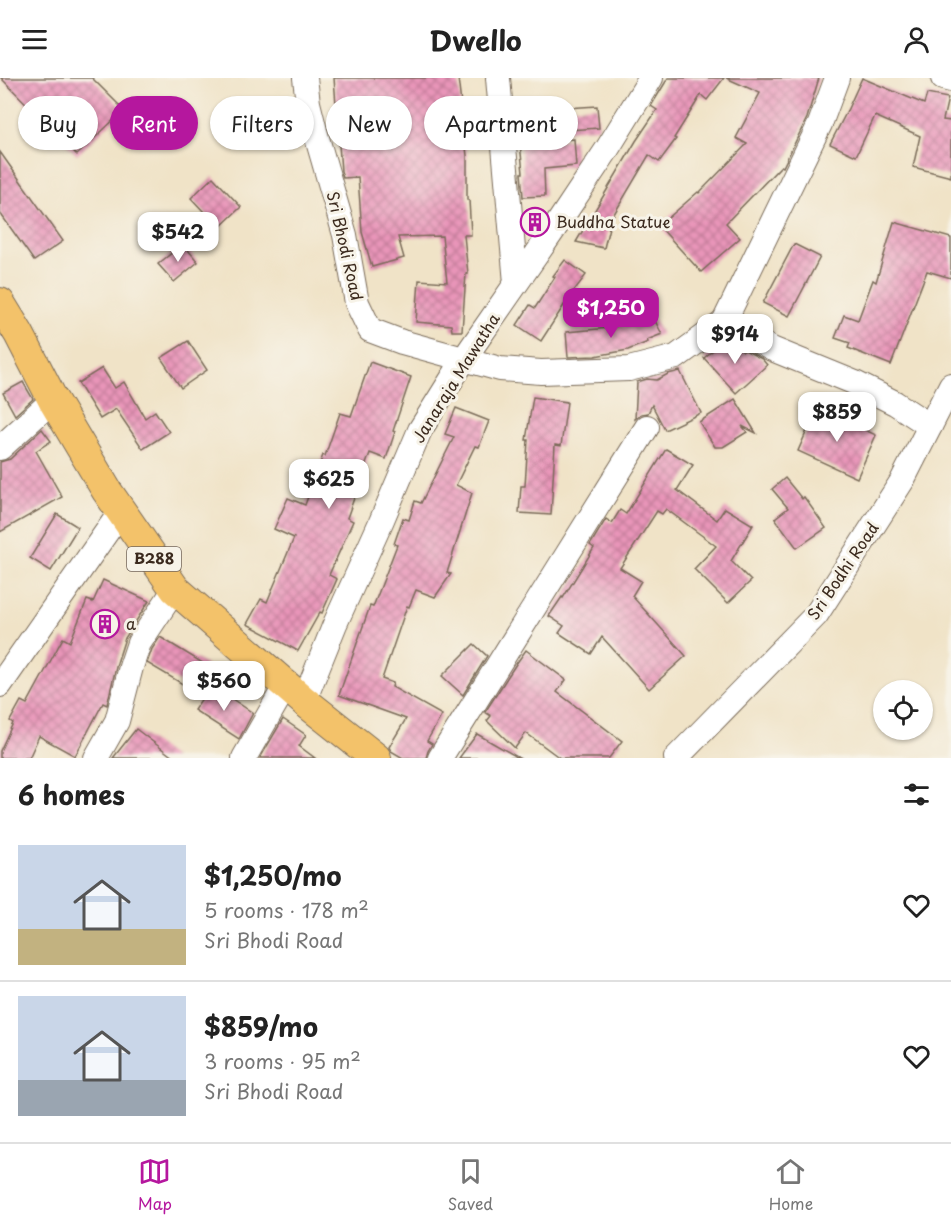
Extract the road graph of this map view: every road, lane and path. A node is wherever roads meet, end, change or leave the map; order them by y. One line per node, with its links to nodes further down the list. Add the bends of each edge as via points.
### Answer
1 (305, 78): 10 (street, Sri Bhodi Road, via 315,131 345,235 357,303 370,330)
2 (498, 78): 7 (street)
3 (651, 78): 7 (street, Janaraja Mawatha)
4 (837, 78): 9 (street, Sri Bhodi Road, via 820,124)
5 (943, 78): 6 (street)
6 (951, 80)
7 (516, 283): 10 (street, Janaraja Mawatha)
8 (0, 303): 12 (main road, B288)
9 (724, 322): 10 (street, Sri Bhodi Road, via 676,357 629,369 541,372 500,369); 13 (street, via 772,349 895,402)
10 (464, 359): 19 (street, Janaraja Mawatha, via 420,430 334,624)
11 (951, 385): 13 (street, Sri Bodhi Road)
12 (53, 400): 15 (street); 16 (main road, B288)
13 (930, 426): 24 (street, Sri Bodhi Road, via 902,481 816,615)
14 (647, 428): 23 (street)
15 (0, 448)
16 (122, 510): 17 (main road, B288); 18 (street)
17 (175, 589): 19 (main road, B288); 20 (street, via 139,643 117,721)
18 (0, 685)
19 (295, 693): 21 (street, Janaraja Mawatha); 22 (main road, B288)
20 (96, 758)
21 (244, 758)
22 (376, 758)
23 (440, 758)
24 (676, 758)

